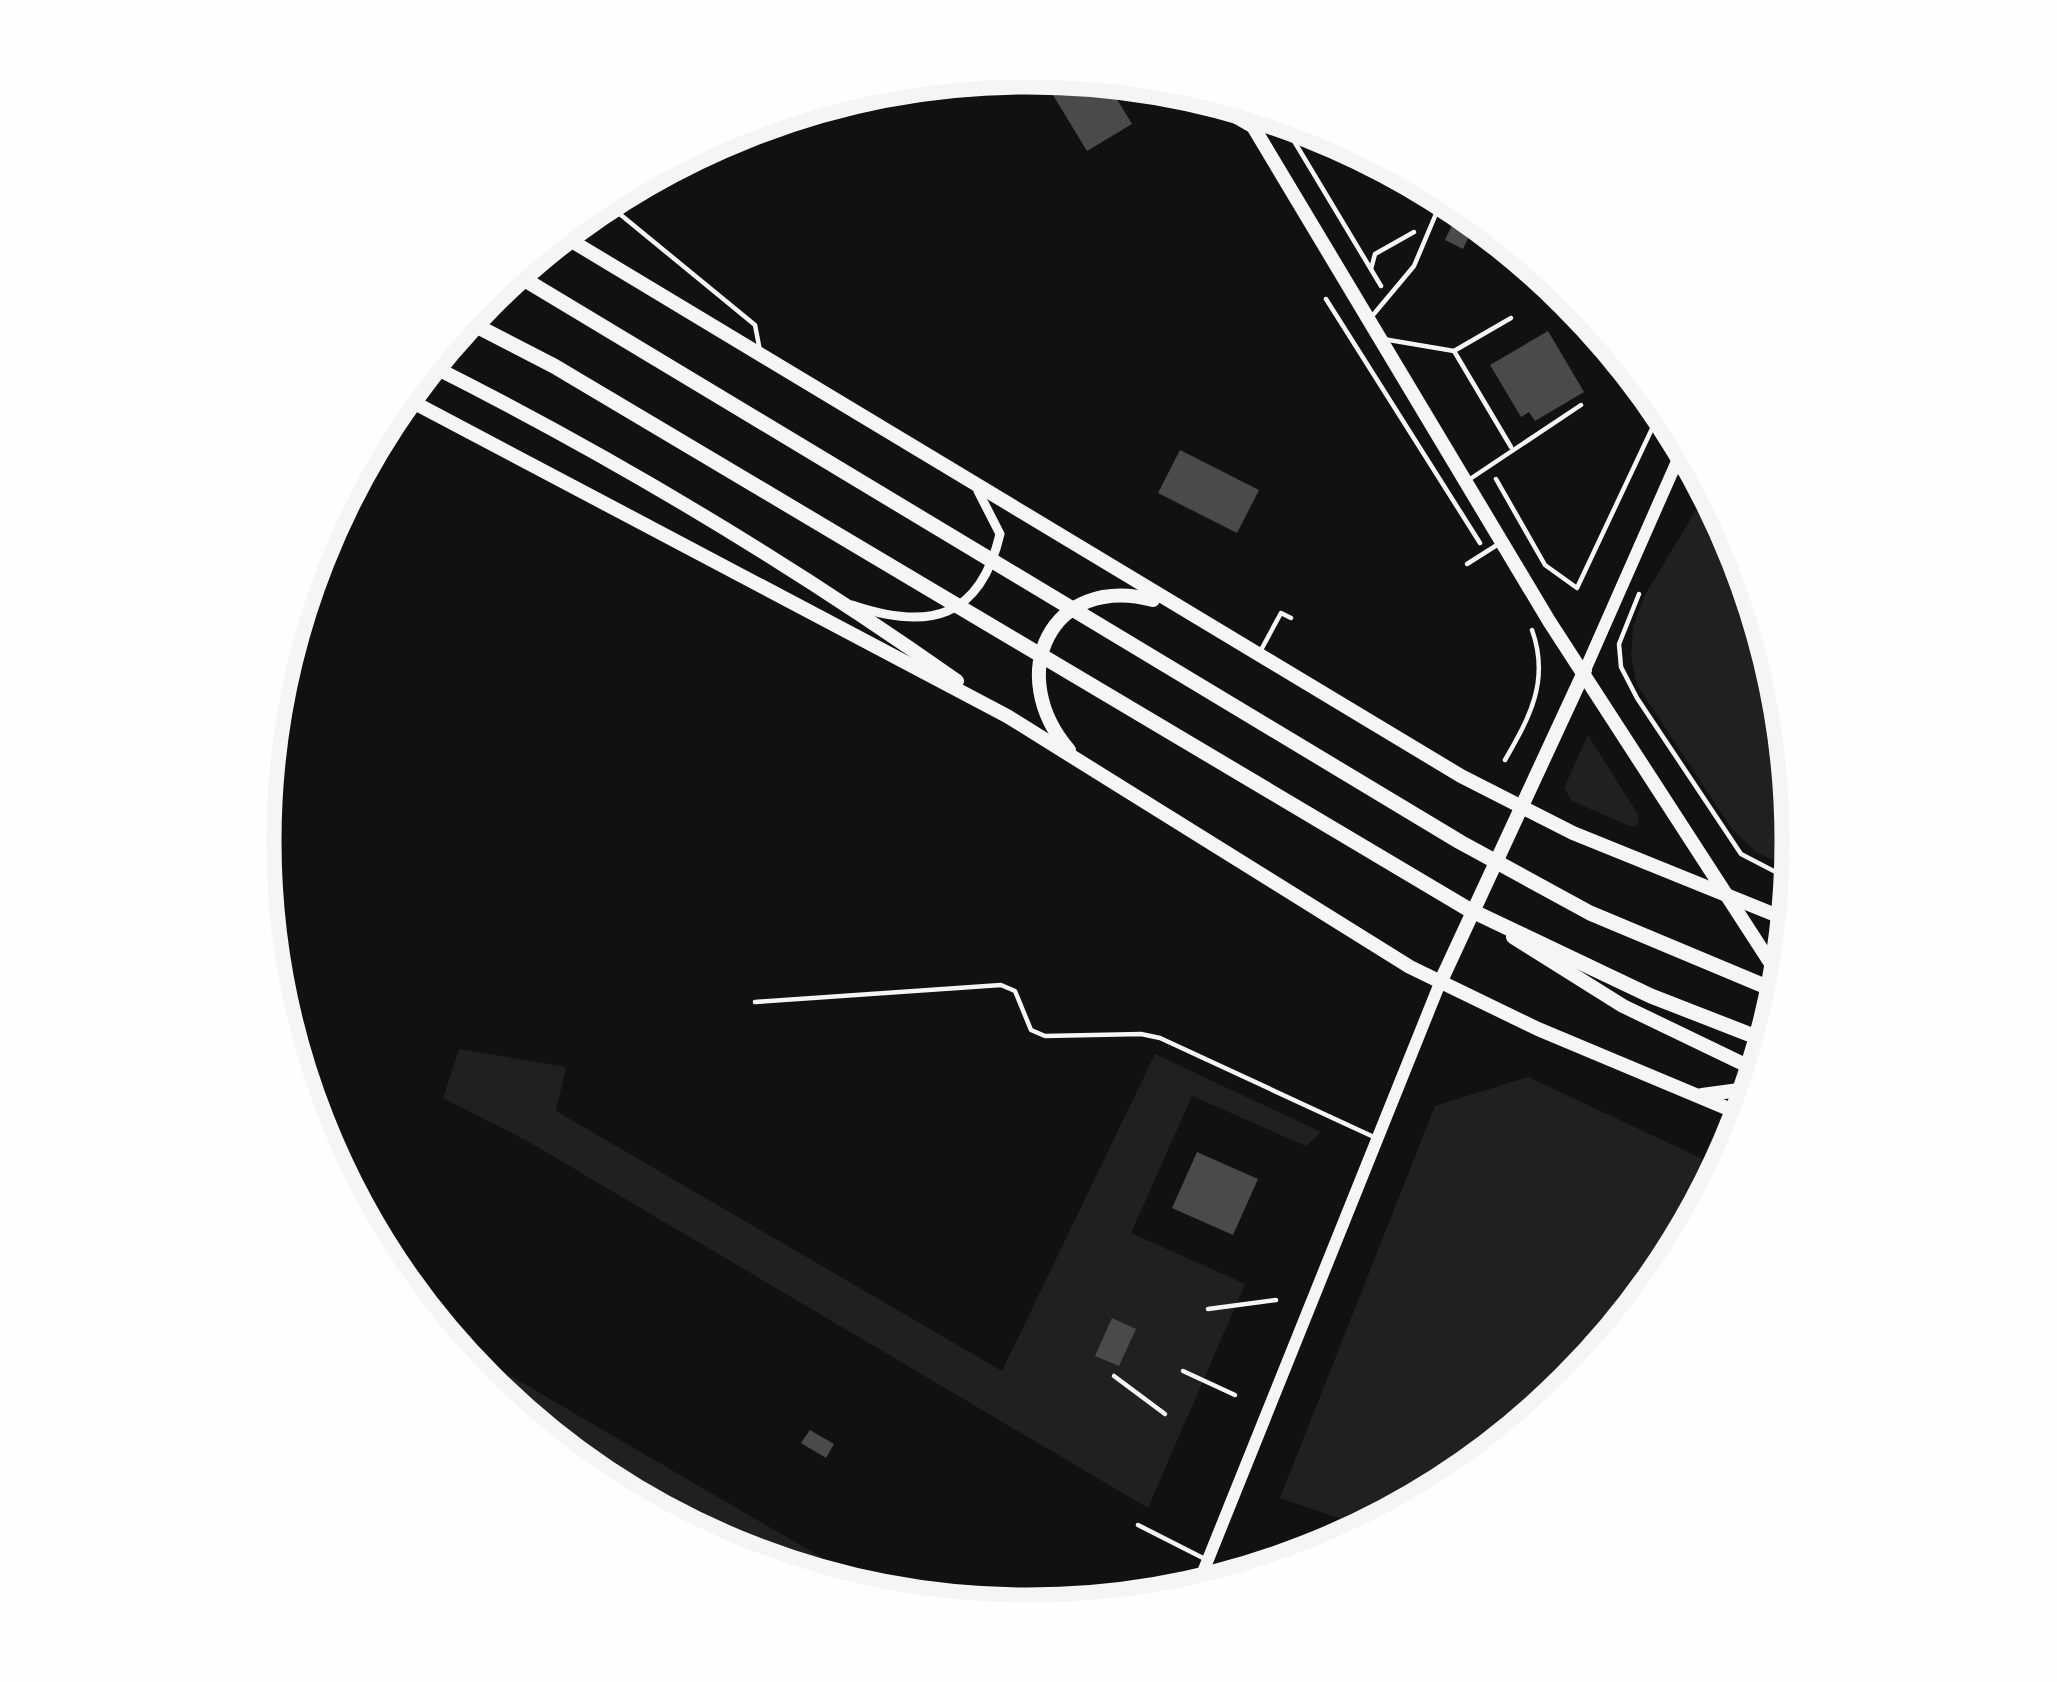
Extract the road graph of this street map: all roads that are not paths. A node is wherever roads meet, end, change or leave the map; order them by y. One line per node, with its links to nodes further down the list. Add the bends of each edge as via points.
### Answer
1 (1217, 111): 3 (lane)
2 (1248, 120): 3 (main road)
3 (1256, 134): 9 (main road)
4 (1438, 208): 9 (lane, via 1414,266)
5 (616, 211): 13 (lane, via 755,325)
6 (572, 241): 13 (main road)
7 (525, 280): 36 (highway, via 1460,842 1591,913)
8 (1511, 318): 12 (lane)
9 (1369, 319): 11 (main road)
10 (478, 326): 32 (highway)
11 (1381, 339): 12 (lane); 20 (main road)
12 (1454, 350): 17 (lane)
13 (760, 351): 19 (main road)
14 (440, 370): 23 (main road)
15 (415, 403): 28 (main road)
16 (1581, 405): 17 (lane)
17 (1511, 447): 20 (lane)
18 (1678, 459): 27 (street)
19 (967, 477): 23 (street, via 1000,534 979,587 948,614 914,620); 24 (main road)
20 (1465, 482): 21 (main road)
21 (1501, 542): 22 (lane); 27 (main road)
22 (1467, 564)
23 (841, 601): 28 (main road)
24 (1175, 607): 26 (main road); 29 (main road, via 1124,593 1094,596 1070,606 1051,630 1037,669 1039,704)
25 (1292, 618): 26 (lane, via 1281,613)
26 (1258, 656): 30 (main road)
27 (1585, 670): 30 (main road); 31 (main road)
28 (1006, 716): 29 (main road)
29 (1076, 758): 35 (main road)
30 (1524, 808): 31 (main road); 35 (main road)
31 (1734, 899): 33 (main road); 34 (main road)
32 (1468, 909): 38 (highway); 39 (main road, via 1623,1006)
33 (1778, 916)
34 (1772, 964)
35 (1440, 983): 41 (main road); 43 (street)
36 (1768, 988)
37 (755, 1002): 43 (lane, via 1000,985 1015,991 1031,1030 1045,1036 1160,1039)
38 (1757, 1037)
39 (1747, 1067)
40 (1740, 1090): 41 (main road)
41 (1690, 1095): 42 (main road)
42 (1732, 1111)
43 (1377, 1138): 47 (street)
44 (1114, 1376): 45 (lane)
45 (1165, 1414)
46 (1138, 1526): 47 (lane)
47 (1208, 1560): 48 (street)
48 (1202, 1574)

